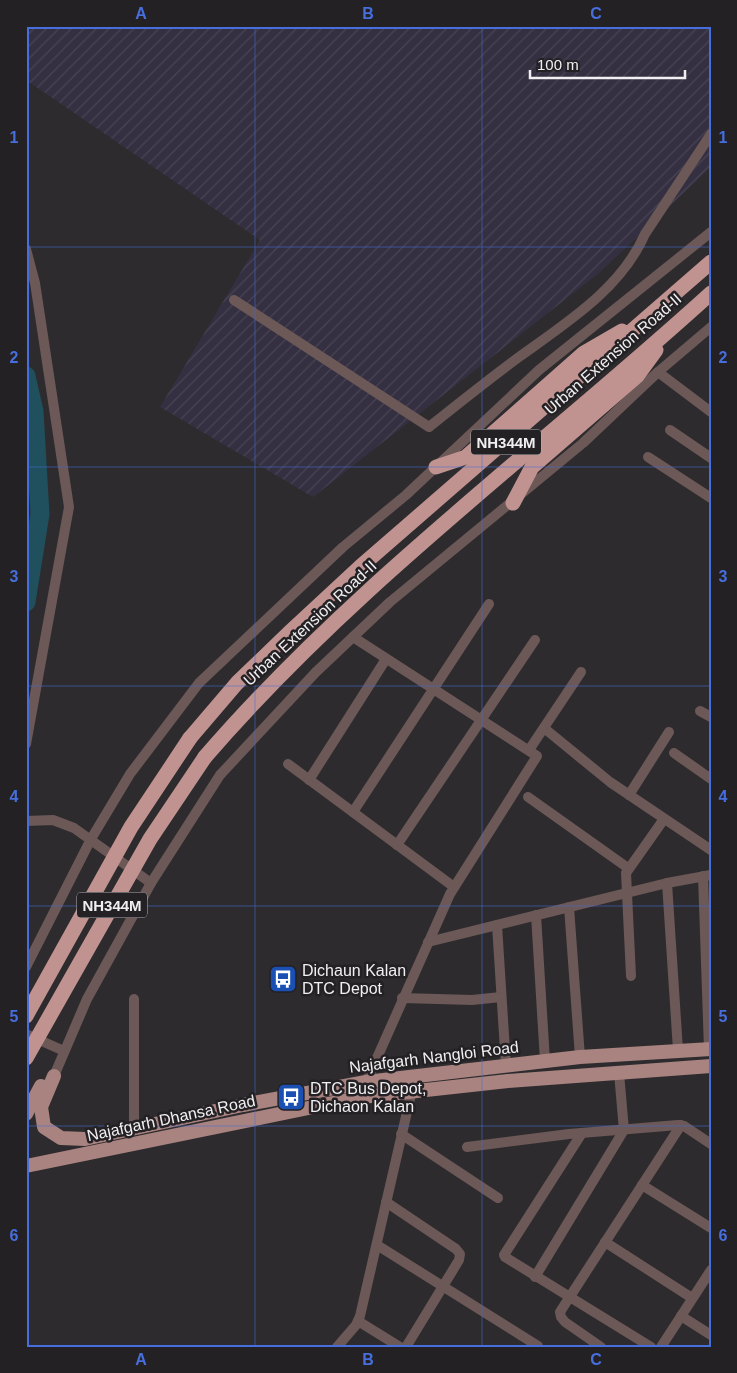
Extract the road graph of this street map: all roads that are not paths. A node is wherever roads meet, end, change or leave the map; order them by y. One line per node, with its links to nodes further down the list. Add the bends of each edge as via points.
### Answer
1 (711, 134): 7 (street, via 645,234 638,252 611,284)
2 (711, 232): 10 (street)
3 (26, 249): 31 (street, via 35,283 69,507)
4 (711, 262): 8 (highway, Urban Extension Road-II / NH344M)
5 (711, 292): 11 (highway, Urban Extension Road-II / NH344M)
6 (234, 300): 7 (street, via 429,427)
7 (579, 313): 10 (street)
8 (649, 316): 17 (highway, via 584,353 466,457); 60 (highway, Urban Extension Road-II / NH344M, bridge, via 304,619 237,683 190,738 131,827)
9 (711, 327): 12 (street)
10 (590, 329): 17 (street, via 539,370)
11 (661, 337): 19 (highway, via 637,376 532,467); 66 (highway, Urban Extension Road-II / NH344M, bridge, via 481,490 306,648 253,701 205,757 150,839)
12 (658, 372): 13 (street); 19 (street)
13 (711, 412)
14 (670, 430): 16 (street)
15 (648, 456): 18 (street)
16 (711, 458)
17 (436, 467): 42 (street, via 343,547 199,683 130,774)
18 (711, 498)
19 (512, 502): 21 (street, via 404,589)
20 (489, 604): 25 (street)
21 (353, 637): 23 (street); 47 (street, via 220,775)
22 (535, 640): 28 (street)
23 (386, 659): 25 (street); 36 (street)
24 (580, 672): 29 (street)
25 (432, 689): 28 (street); 39 (street)
26 (700, 710): 27 (street)
27 (711, 718)
28 (482, 721): 32 (street); 43 (street)
29 (544, 728): 32 (street); 37 (street)
30 (669, 732): 37 (street)
31 (26, 744)
32 (529, 750): 49 (street, via 535,752 536,759)
33 (674, 753): 35 (street)
34 (288, 764): 36 (street)
35 (711, 779)
36 (309, 780): 39 (street)
37 (629, 795): 40 (street)
38 (528, 797): 45 (street)
39 (353, 812): 43 (street)
40 (664, 819): 44 (street); 45 (street)
41 (26, 821): 42 (street, via 53,820)
42 (91, 839): 47 (street); 55 (street)
43 (397, 845): 49 (street)
44 (711, 850)
45 (628, 868): 50 (street)
46 (707, 875): 48 (street); 62 (street)
47 (151, 883): 64 (street, via 87,999)
48 (667, 883): 50 (street); 63 (street)
49 (454, 887): 54 (street)
50 (627, 893): 51 (street); 56 (street)
51 (569, 907): 52 (street); 65 (street)
52 (536, 915): 53 (street); 67 (street)
53 (497, 926): 54 (street); 57 (street)
54 (428, 942): 58 (street)
55 (26, 967)
56 (631, 976)
57 (501, 997): 58 (street, via 472,1000); 68 (street)
58 (402, 998): 73 (street)
59 (134, 999): 80 (street)
60 (26, 1016)
61 (26, 1034): 64 (street)
62 (710, 1049): 63 (main road, Najafgarh Nangloi Road)
63 (678, 1050): 65 (main road, Najafgarh Nangloi Road)
64 (64, 1051): 72 (street)
65 (580, 1057): 67 (main road, Najafgarh Nangloi Road)
66 (26, 1058)
67 (544, 1061): 68 (main road, Najafgarh Nangloi Road)
68 (506, 1066): 71 (main road, Najafgarh Nangloi Road)
69 (711, 1066): 70 (main road, Najafgarh Dhansa Road)
70 (619, 1073): 74 (main road, Najafgarh Dhansa Road); 81 (street)
71 (412, 1075): 73 (main road, Najafgarh Nangloi Road); 74 (street)
72 (54, 1076): 77 (main road, via 39,1088); 80 (main road, Najafgarh Nangloi Road, via 41,1106 44,1127 52,1134 68,1139 85,1139)
73 (366, 1082): 75 (street); 76 (main road, Najafgarh Nangloi Road)
74 (413, 1092): 75 (main road, Najafgarh Dhansa Road); 83 (street)
75 (362, 1097): 78 (main road, Najafgarh Dhansa Road)
76 (243, 1105): 78 (main road); 80 (main road, Najafgarh Nangloi Road)
77 (26, 1114)
78 (247, 1120): 86 (main road, Najafgarh Dhansa Road)
79 (681, 1125): 81 (street); 84 (street); 87 (street)
80 (134, 1128)
81 (624, 1130): 82 (street); 94 (street)
82 (582, 1133): 85 (street); 94 (street, via 504,1255)
83 (402, 1134): 88 (street); 89 (street)
84 (711, 1144)
85 (467, 1147)
86 (26, 1166)
87 (642, 1185): 90 (street); 91 (street)
88 (498, 1198)
89 (386, 1202): 92 (street); 95 (street, via 460,1254)
90 (711, 1228)
91 (605, 1242): 96 (street); 97 (street)
92 (377, 1245): 95 (street); 99 (street)
93 (710, 1273): 97 (street)
94 (535, 1277): 96 (street)
95 (443, 1287): 101 (street); 104 (street)
96 (569, 1296): 105 (street, via 560,1312 561,1317); 106 (street)
97 (692, 1298): 98 (street)
98 (681, 1316): 100 (street); 107 (street)
99 (358, 1321): 102 (street); 103 (street)
100 (711, 1335)
101 (538, 1346)
102 (338, 1347)
103 (400, 1347)
104 (406, 1347)
105 (602, 1347)
106 (651, 1347)
107 (661, 1347)

